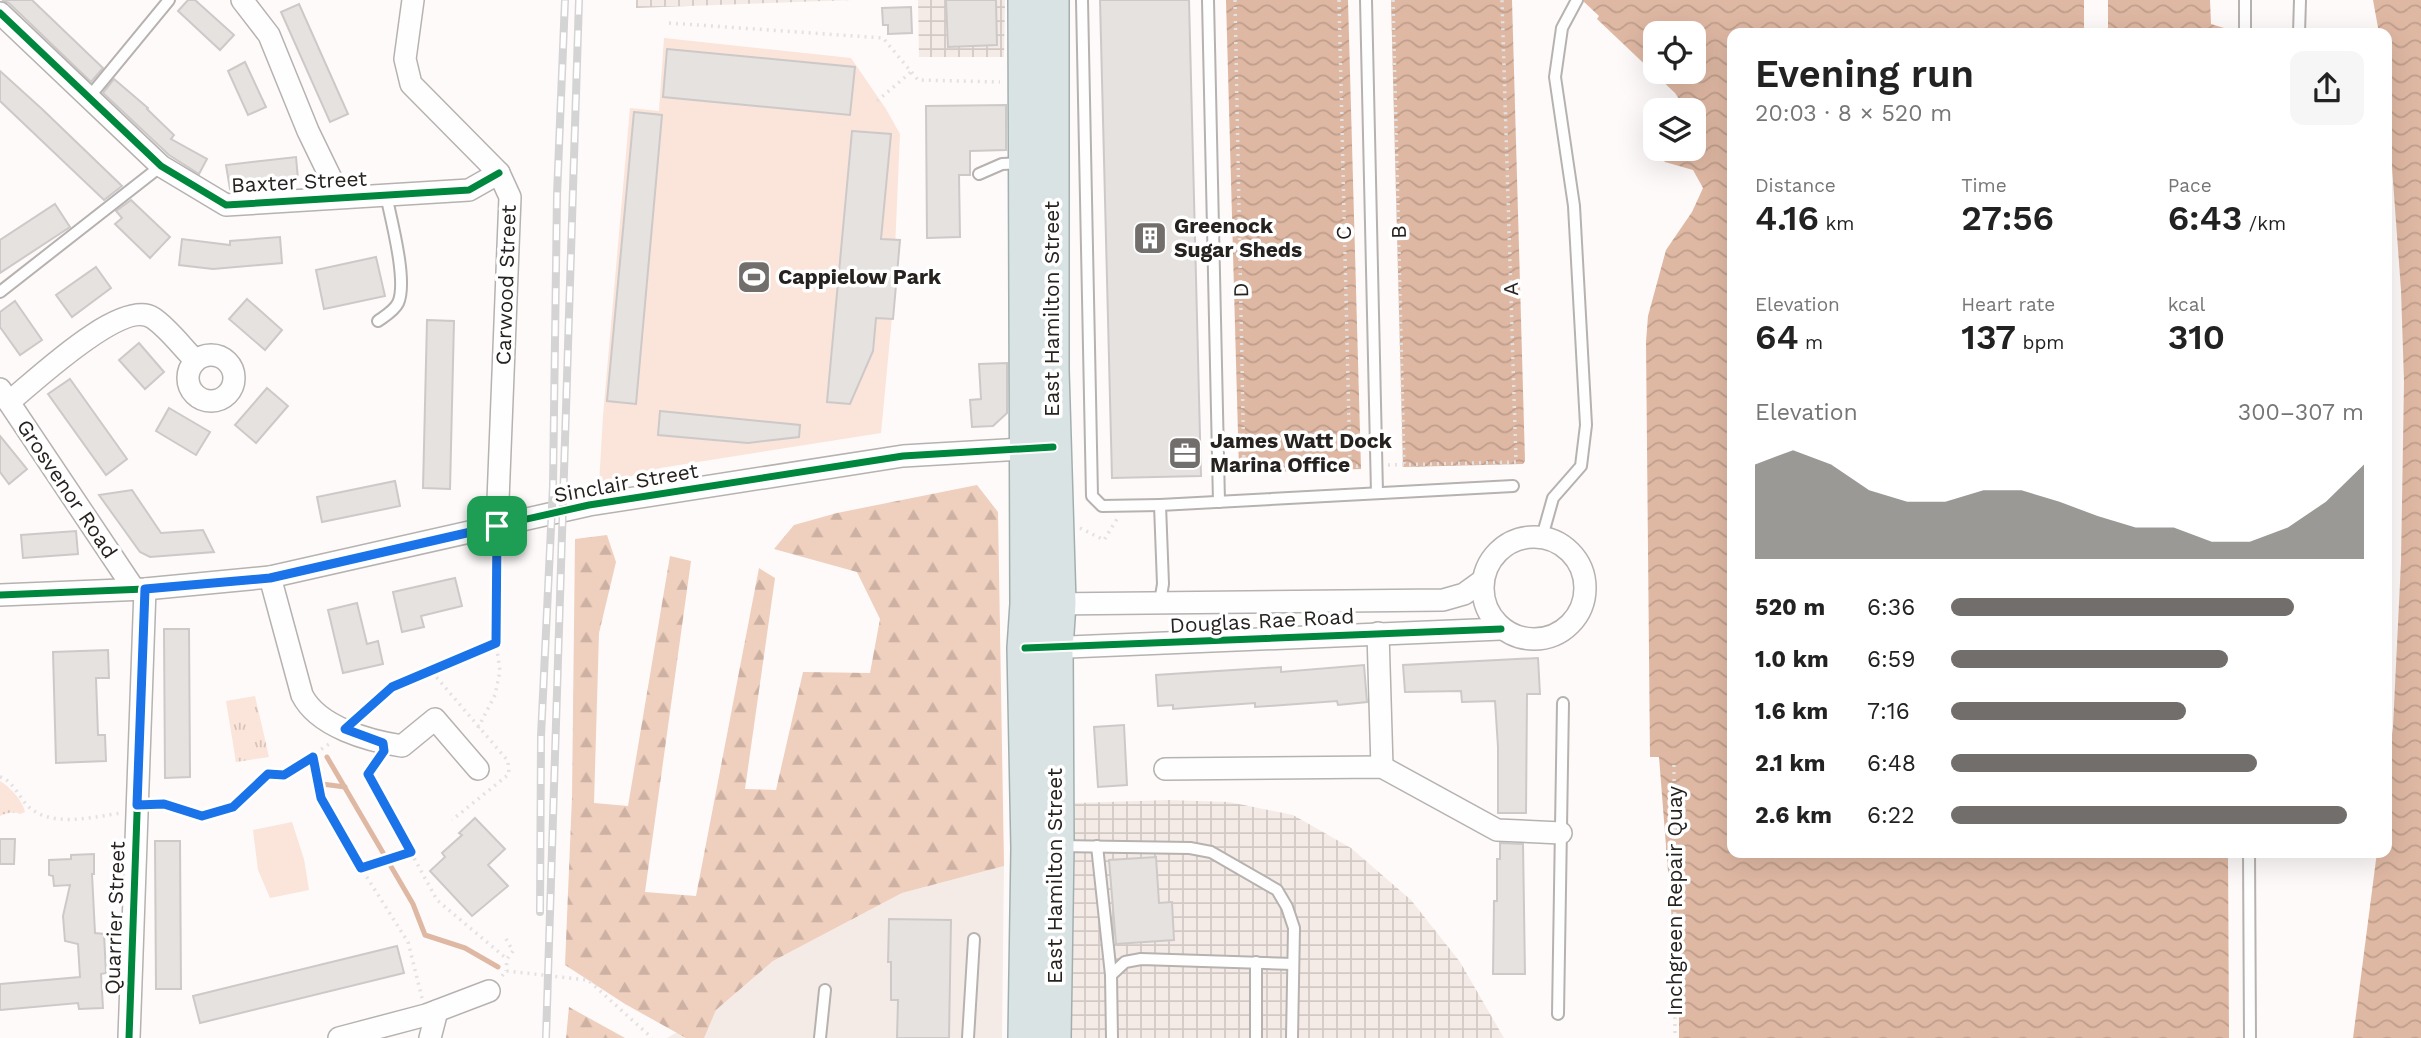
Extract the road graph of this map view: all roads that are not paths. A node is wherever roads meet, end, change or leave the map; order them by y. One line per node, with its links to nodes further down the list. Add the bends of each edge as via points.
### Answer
1 (169, 0): 14 (lane)
2 (242, 0): 20 (street, via 269,35)
3 (413, 0): 17 (street, Carwood Street, via 405,59 411,84)
4 (1082, 0): 29 (lane, via 1092,496 1102,506)
5 (1208, 0): 28 (lane)
6 (1366, 0): 27 (lane)
7 (2245, 0): 12 (lane)
8 (2300, 0): 13 (lane)
9 (1576, 1): 31 (lane, via 1562,28 1555,77 1574,206 1586,425 1581,466 1553,498)
10 (0, 13): 14 (street, Baxter Street)
11 (1039, 14): 15 (highway, East Hamilton Street, via 1027,83); 25 (highway, East Hamilton Street, via 1051,370)
12 (2245, 28)
13 (2299, 28)
14 (90, 96): 16 (street, Baxter Street)
15 (1026, 163): 18 (lane, via 1002,164); 25 (highway, East Hamilton Street)
16 (161, 166): 20 (street, Baxter Street, via 226,205); 21 (lane)
17 (499, 173): 19 (street, Baxter Street, via 469,190); 30 (street, Carwood Street, via 511,206)
18 (979, 174)
19 (386, 195): 20 (street, Baxter Street); 22 (lane, via 401,292 395,308)
20 (340, 197)
21 (0, 292)
22 (378, 321)
23 (195, 360): 24 (street, via 152,317 136,314 96,332)
24 (4, 395): 34 (street, Grosvenor Road)
25 (1040, 448): 30 (street, Sinclair Street, via 904,456 589,505); 37 (highway, East Hamilton Street)
26 (1513, 486): 27 (lane)
27 (1377, 493): 28 (lane)
28 (1219, 502): 29 (lane)
29 (1160, 505): 36 (lane)
30 (497, 526): 32 (street, Sinclair Street)
31 (1542, 537): 33 (street, via 1521,537 1503,546 1489,561); 38 (street, via 1564,545 1580,563 1586,586 1581,609 1567,628 1546,639 1523,639)
32 (270, 578): 34 (street, Sinclair Street); 43 (street, via 307,706 345,729 402,746 435,719)
33 (1482, 581): 36 (street, Douglas Rae Road, via 1464,594 1443,600); 38 (street, via 1485,607)
34 (139, 589): 35 (street, Sinclair Street); 57 (street, Quarrier Street)
35 (0, 595)
36 (1160, 602): 37 (street, Douglas Rae Road)
37 (1043, 604): 40 (highway, East Hamilton Street)
38 (1501, 629): 39 (street, Douglas Rae Road)
39 (1378, 633): 40 (street, Douglas Rae Road); 42 (street)
40 (1040, 648): 47 (highway, East Hamilton Street)
41 (1563, 703): 45 (lane)
42 (1382, 767): 44 (street); 45 (street, via 1497,830)
43 (478, 769)
44 (1165, 769)
45 (1561, 833): 56 (lane)
46 (1097, 845): 47 (lane); 51 (lane, via 1211,852 1277,890 1294,928); 52 (lane)
47 (1042, 847): 62 (highway, East Hamilton Street); 63 (highway, East Hamilton Street)
48 (2249, 858): 67 (lane)
49 (974, 939): 61 (lane)
50 (1256, 962): 51 (lane); 52 (lane, via 1141,959 1125,962); 65 (lane)
51 (1293, 964): 66 (lane)
52 (1111, 975): 64 (lane)
53 (825, 990): 60 (lane)
54 (489, 991): 55 (street)
55 (432, 1013): 58 (street); 59 (street)
56 (1558, 1014)
57 (129, 1038)
58 (339, 1038)
59 (430, 1038)
60 (820, 1038)
61 (968, 1038)
62 (1026, 1038)
63 (1053, 1038)
64 (1112, 1038)
65 (1256, 1038)
66 (1292, 1038)
67 (2250, 1038)

